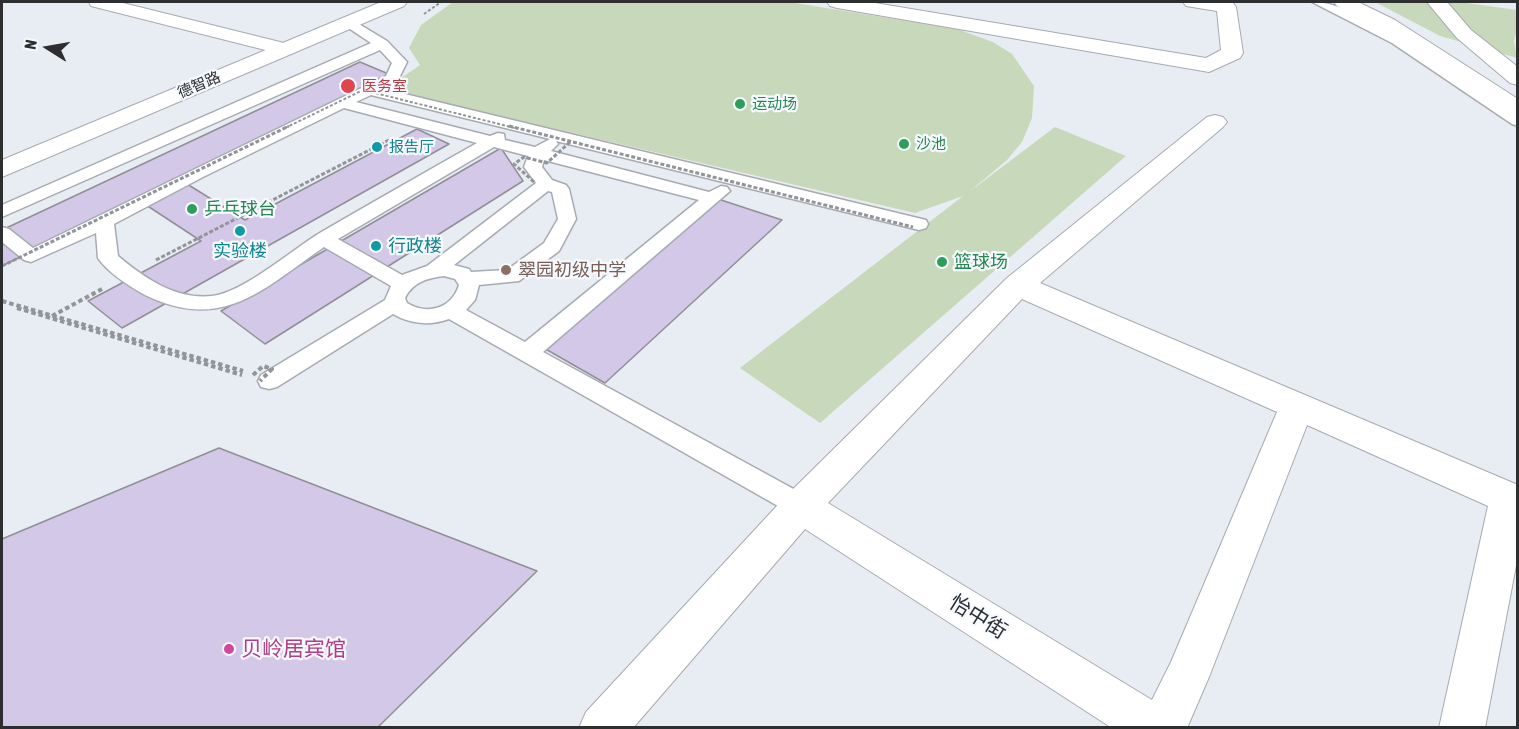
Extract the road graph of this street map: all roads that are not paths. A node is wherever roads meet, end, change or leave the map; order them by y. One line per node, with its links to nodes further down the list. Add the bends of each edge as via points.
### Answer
1 (98, 2): 10 (main road)
2 (397, 2): 8 (main road, 德智路)
3 (837, 2): 4 (main road, via 1209,65 1232,53 1226,8)
4 (1193, 2)
5 (1319, 2): 15 (lane, via 1403,43)
6 (1344, 2): 14 (main road, via 1388,24)
7 (1437, 2): 11 (main road, via 1464,33)
8 (349, 22): 9 (lane); 10 (main road, 德智路)
9 (382, 44): 12 (lane, via 400,62 392,79); 25 (lane)
10 (285, 49): 21 (main road, 德智路)
11 (1518, 78)
12 (369, 90): 13 (lane); 17 (lane)
13 (341, 103): 19 (lane); 26 (lane)
14 (1518, 110)
15 (1518, 121)
16 (1215, 122): 32 (main road)
17 (513, 125): 18 (lane); 19 (lane)
18 (565, 139): 20 (lane); 22 (lane)
19 (493, 142): 20 (lane); 29 (lane)
20 (538, 153): 23 (lane, via 533,167); 24 (lane)
21 (2, 169)
22 (735, 179): 24 (lane); 27 (lane)
23 (540, 183): 30 (lane); 31 (lane, via 560,189 567,219 552,247 512,276)
24 (712, 198): 35 (lane)
25 (2, 213)
26 (104, 222): 28 (lane, via 31,256); 29 (lane, via 108,258 127,276 147,289 205,304 233,297)
27 (916, 225)
28 (2, 233)
29 (324, 239): 33 (lane)
30 (434, 270): 31 (lane, via 454,271); 33 (lane, via 423,273)
31 (467, 279): 34 (lane, via 466,298)
32 (1018, 285): 37 (main road); 38 (main road)
33 (399, 294): 34 (lane, via 399,309 416,317); 36 (lane)
34 (451, 311): 35 (lane)
35 (526, 353): 38 (lane)
36 (261, 378)
37 (1297, 406): 41 (main road); 42 (main road, via 1509,498)
38 (801, 506): 39 (main road); 40 (main road, 怡中街)
39 (602, 728)
40 (1155, 728)
41 (1163, 728)
42 (1462, 728)

